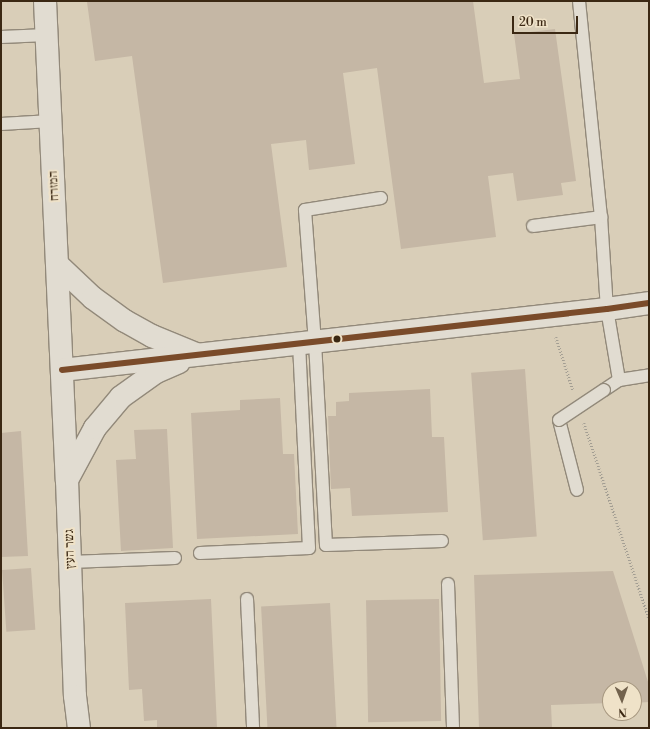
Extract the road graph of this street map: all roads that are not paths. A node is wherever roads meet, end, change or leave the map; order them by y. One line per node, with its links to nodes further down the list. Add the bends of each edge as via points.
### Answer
1 (45, 1): 3 (street, המזרח)
2 (579, 1): 8 (lane)
3 (47, 35): 4 (lane); 5 (street, המזרח)
4 (1, 37)
5 (51, 121): 6 (lane); 10 (street, המזרח)
6 (1, 124)
7 (381, 198): 13 (lane, via 304,210)
8 (601, 217): 9 (lane); 12 (lane)
9 (533, 226)
10 (58, 265): 14 (street, via 93,298 125,321 152,336); 15 (street, המזרח)
11 (649, 303): 12 (street)
12 (607, 309): 13 (street); 17 (lane)
13 (307, 342): 14 (street); 20 (lane, via 326,545); 21 (lane, via 309,548)
14 (197, 354): 15 (street); 18 (street, via 156,372 121,397 95,428)
15 (62, 370): 18 (street, גשר העץ)
16 (649, 375): 17 (lane)
17 (619, 380): 19 (lane, bridge, via 559,420)
18 (68, 480): 23 (street, גשר העץ)
19 (577, 490)
20 (442, 540)
21 (200, 553)
22 (175, 558): 23 (lane)
23 (70, 562): 26 (street, גשר העץ)
24 (448, 584): 28 (lane)
25 (247, 599): 27 (lane)
26 (78, 728)
27 (253, 728)
28 (453, 728)

